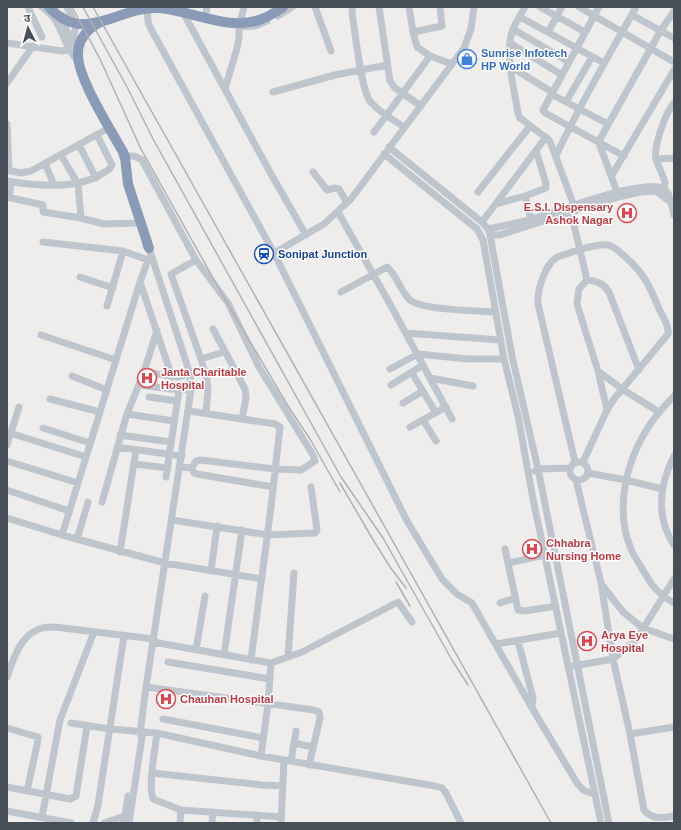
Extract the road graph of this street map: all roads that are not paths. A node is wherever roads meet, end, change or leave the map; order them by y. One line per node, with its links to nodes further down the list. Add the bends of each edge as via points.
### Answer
1 (28, 7): 40 (street)
2 (42, 7): 47 (street, via 55,20)
3 (49, 7): 32 (highway, via 60,16 74,22)
4 (54, 7): 47 (street, via 63,16)
5 (67, 7): 47 (street, via 76,26)
6 (177, 7): 24 (street)
7 (244, 7): 31 (street)
8 (275, 7): 31 (street, via 256,17)
9 (283, 7): 32 (highway, via 259,20 243,23 223,22 158,8 139,10)
10 (292, 7): 33 (street, via 262,24)
11 (315, 7): 48 (street)
12 (353, 7): 58 (street)
13 (379, 7): 56 (street)
14 (409, 7): 36 (street)
15 (440, 7): 36 (street, via 442,26)
16 (474, 7): 55 (street, via 468,38)
17 (525, 7): 29 (street)
18 (540, 7): 30 (street)
19 (562, 7): 30 (street)
20 (579, 7): 26 (street)
21 (599, 7): 26 (street)
22 (636, 7): 27 (street)
23 (147, 10): 28 (street); 120 (street, via 148,22 168,62)
24 (207, 10): 31 (street, via 228,18)
25 (674, 11): 35 (street)
26 (594, 15): 38 (street); 39 (street)
27 (632, 15): 35 (street); 39 (street)
28 (185, 16): 33 (street); 62 (street)
29 (520, 17): 34 (street); 37 (street)
30 (557, 17): 37 (street); 38 (street)
31 (241, 19): 33 (street)
32 (101, 22): 112 (highway, via 90,28 84,36 78,57 87,86 125,157 128,184)
33 (239, 27): 62 (street, via 237,48)
34 (514, 29): 43 (street); 52 (street)
35 (661, 30): 41 (street); 46 (street)
36 (413, 32): 49 (street, via 417,47)
37 (548, 32): 45 (street)
38 (585, 32): 45 (street)
39 (622, 32): 46 (street); 54 (street)
40 (42, 37)
41 (674, 38)
42 (7, 43): 44 (street)
43 (510, 43): 57 (street); 60 (street)
44 (34, 46): 47 (street, via 62,51); 61 (street)
45 (576, 48): 50 (street); 52 (street)
46 (650, 48): 53 (street); 73 (street)
47 (70, 49): 51 (street)
48 (331, 51)
49 (430, 56): 55 (street); 64 (street)
50 (592, 57): 54 (street); 66 (street)
51 (76, 59): 77 (street, via 75,67 80,80); 87 (street, via 83,64)
52 (569, 62): 60 (street)
53 (674, 62)
54 (604, 63): 69 (street)
55 (452, 64): 68 (street)
56 (387, 65): 58 (street); 64 (street, via 392,84)
57 (511, 67): 65 (street); 74 (street, via 518,116)
58 (361, 69): 63 (street); 70 (street, via 369,100)
59 (674, 70): 89 (street)
60 (562, 75): 65 (street)
61 (7, 83)
62 (225, 89): 116 (street)
63 (273, 92)
64 (402, 93): 68 (street); 70 (street)
65 (552, 93): 66 (street); 76 (street, via 544,112)
66 (566, 102): 69 (street)
67 (674, 103): 71 (street)
68 (421, 106): 75 (street)
69 (580, 109): 73 (street); 76 (street)
70 (387, 115): 75 (street); 78 (street)
71 (670, 117): 91 (street, via 655,149)
72 (7, 124): 93 (street)
73 (608, 124): 81 (street)
74 (530, 126): 80 (street); 101 (street)
75 (404, 127): 83 (street)
76 (570, 128): 81 (street); 88 (street)
77 (106, 129): 79 (street); 87 (street)
78 (374, 132)
79 (97, 135): 82 (street); 96 (street, via 112,166)
80 (546, 137): 84 (street); 88 (street)
81 (600, 142): 89 (street); 95 (street)
82 (79, 145): 86 (street); 96 (street)
83 (389, 147): 85 (street); 114 (street)
84 (536, 150): 103 (street, via 547,186 544,190); 107 (street)
85 (384, 154): 106 (street); 130 (street, via 477,229 483,240)
86 (62, 155): 92 (street); 98 (street)
87 (125, 156): 112 (street, via 124,182); 121 (street, via 150,245); 122 (street, via 134,156 142,160)
88 (556, 156): 108 (street)
89 (624, 156): 95 (street)
90 (674, 158): 91 (street)
91 (656, 160): 100 (street, via 664,179)
92 (45, 164): 93 (street, via 27,173); 99 (street)
93 (8, 170)
94 (313, 172): 106 (street, via 327,190 339,189)
95 (612, 175): 102 (street)
96 (96, 178): 98 (street)
97 (9, 182): 99 (street); 104 (street)
98 (78, 184): 99 (street); 111 (street)
99 (54, 185)
100 (664, 188): 102 (street, via 644,187); 105 (street)
101 (478, 192)
102 (617, 192): 108 (street)
103 (525, 196): 107 (street); 113 (street)
104 (8, 197): 111 (street, via 43,205 43,212)
105 (670, 201): 108 (street, via 656,191 640,192); 110 (street)
106 (348, 203): 109 (street)
107 (496, 204): 114 (street)
108 (573, 209): 113 (street); 115 (street, via 500,234); 118 (street)
109 (338, 212): 116 (street); 123 (street)
110 (674, 215)
111 (81, 218): 112 (street, via 104,224)
112 (137, 219): 121 (highway)
113 (531, 219): 115 (street)
114 (482, 222): 115 (street)
115 (489, 232): 199 (street, via 512,356)
116 (306, 234): 120 (street)
117 (43, 242): 119 (street)
118 (580, 250): 125 (street); 143 (street, via 603,245 614,247 634,264 647,281 667,326 668,334); 194 (street, via 557,257 549,264 540,284 538,296)
119 (123, 251): 121 (street); 127 (street)
120 (274, 253): 246 (street, via 407,521 442,579 457,594 472,603)
121 (149, 254): 126 (street); 147 (street)
122 (196, 260): 139 (street, via 171,274); 198 (street, via 228,303 259,367 315,461 301,470)
123 (373, 274): 128 (street); 130 (street, via 385,267 389,268 409,299 422,305); 133 (street)
124 (80, 277): 127 (street)
125 (587, 280): 143 (street, via 603,284 609,292); 144 (street, via 579,289 577,304)
126 (140, 282): 132 (street); 140 (street)
127 (113, 288): 129 (street)
128 (341, 292)
129 (107, 306)
130 (495, 312): 135 (street)
131 (213, 329): 136 (street)
132 (156, 330): 145 (street); 149 (street)
133 (406, 333): 135 (street); 137 (street)
134 (41, 335): 140 (street)
135 (500, 340): 138 (street)
136 (224, 352): 139 (street); 173 (street, via 245,389)
137 (418, 354): 138 (street, via 468,360); 141 (street); 142 (street)
138 (504, 358): 201 (street)
139 (201, 359): 170 (street, via 208,390)
140 (116, 360): 155 (street)
141 (423, 365): 146 (street); 150 (street)
142 (390, 369)
143 (639, 370): 154 (street)
144 (598, 371): 154 (street); 166 (street)
145 (144, 372): 149 (street); 151 (street)
146 (412, 373): 152 (street); 158 (street)
147 (190, 374): 149 (street); 157 (street)
148 (72, 376): 155 (street)
149 (172, 377)
150 (430, 378): 153 (street); 165 (street)
151 (139, 385): 156 (street); 172 (street)
152 (391, 385)
153 (473, 386)
154 (622, 388): 166 (street); 169 (street)
155 (107, 390): 168 (street)
156 (179, 390): 157 (street); 162 (street)
157 (191, 390): 167 (street)
158 (423, 392): 163 (street); 171 (street)
159 (674, 396): 169 (street)
160 (149, 397): 162 (street)
161 (50, 399): 168 (street)
162 (177, 401): 176 (street)
163 (403, 403)
164 (19, 407): 179 (street)
165 (446, 407): 171 (street); 174 (street)
166 (607, 410): 192 (street)
167 (189, 411): 170 (street); 188 (street)
168 (100, 412): 182 (street)
169 (659, 412): 204 (street, via 639,444)
170 (206, 413): 173 (street)
171 (436, 413): 175 (street)
172 (127, 414): 176 (street); 180 (street)
173 (242, 419): 198 (street, via 274,424 280,428)
174 (452, 419)
175 (424, 420): 177 (street); 181 (street)
176 (174, 421): 183 (street)
177 (410, 427)
178 (43, 428): 182 (street)
179 (9, 433): 184 (street); 190 (street)
180 (120, 435): 183 (street); 185 (street)
181 (436, 441)
182 (90, 442): 190 (street)
183 (171, 442): 187 (street)
184 (7, 445)
185 (117, 447): 186 (street); 211 (street)
186 (136, 450): 187 (street); 193 (street)
187 (170, 454): 188 (street); 196 (street)
188 (182, 456): 195 (street)
189 (674, 456): 208 (street)
190 (86, 457): 205 (street)
191 (7, 461): 205 (street)
192 (583, 462): 194 (street); 200 (street)
193 (134, 464): 196 (street); 222 (street)
194 (572, 465): 199 (street); 203 (street, via 571,475)
195 (180, 467): 197 (street); 214 (street)
196 (168, 468): 202 (street)
197 (192, 468): 198 (street, via 196,461 201,460); 206 (street, via 197,474)
198 (275, 469): 206 (street)
199 (538, 469): 201 (street); 254 (street)
200 (588, 473): 203 (street, via 584,478); 204 (street)
201 (529, 474): 223 (street)
202 (166, 477)
203 (576, 480): 231 (street)
204 (626, 480): 208 (street); 233 (street, via 623,516 631,549 654,587)
205 (78, 483): 212 (street)
206 (273, 487): 218 (street)
207 (311, 487): 218 (street, via 316,532)
208 (662, 489): 220 (street, via 662,520)
209 (7, 490): 212 (street)
210 (88, 502): 219 (street)
211 (102, 502)
212 (69, 510): 217 (street)
213 (7, 518): 217 (street)
214 (172, 520): 215 (street); 225 (street)
215 (217, 526): 216 (street); 226 (street)
216 (242, 530): 218 (street); 228 (street)
217 (62, 535): 219 (street)
218 (268, 535): 229 (street)
219 (77, 539): 222 (street)
220 (674, 545)
221 (505, 549): 224 (street)
222 (120, 552): 225 (street)
223 (545, 555): 224 (street); 237 (street)
224 (508, 563): 234 (street)
225 (165, 564): 226 (street); 244 (street)
226 (211, 571): 228 (street)
227 (294, 573): 249 (street)
228 (236, 575): 229 (street); 248 (street)
229 (262, 579): 251 (street)
230 (674, 579): 233 (street)
231 (601, 583): 239 (street, via 623,612); 250 (street)
232 (205, 596): 247 (street)
233 (663, 596): 236 (street); 239 (street)
234 (515, 598): 235 (street); 237 (street, via 518,610 521,611)
235 (500, 603)
236 (674, 603)
237 (556, 606): 241 (street)
238 (412, 622): 249 (street, via 398,602)
239 (643, 628): 243 (street); 250 (street, via 636,640)
240 (94, 632): 242 (street); 256 (street, via 55,627 38,629 24,640 15,654); 281 (street, via 60,720)
241 (561, 633): 245 (street); 255 (street)
242 (124, 636): 244 (street); 266 (street)
243 (674, 639)
244 (153, 641): 247 (street); 258 (street)
245 (518, 641): 246 (street); 260 (street, via 533,698)
246 (496, 644): 260 (street)
247 (196, 650): 248 (street)
248 (224, 655): 251 (street)
249 (288, 657): 253 (street)
250 (613, 659): 254 (street); 270 (street)
251 (251, 660): 253 (street)
252 (168, 662): 257 (street)
253 (271, 663): 257 (street)
254 (576, 665): 255 (street); 301 (street)
255 (568, 667): 282 (street)
256 (7, 677)
257 (270, 679): 259 (street)
258 (146, 687): 259 (street); 268 (street)
259 (268, 704): 271 (street); 273 (street, via 319,712)
260 (532, 708): 282 (street, via 577,783 583,790)
261 (163, 719): 271 (street)
262 (71, 723): 263 (street)
263 (87, 726): 266 (street); 281 (street, via 76,796 70,799)
264 (674, 727): 270 (street)
265 (7, 728): 280 (street, via 38,737)
266 (110, 729): 268 (street); 293 (street)
267 (296, 731): 272 (street)
268 (141, 733): 269 (street); 290 (street, via 138,736); 295 (street)
269 (157, 734): 274 (street); 277 (street)
270 (630, 734): 287 (street, via 644,810 656,818)
271 (264, 738): 274 (street)
272 (294, 743): 273 (street); 275 (street)
273 (313, 747): 276 (street)
274 (261, 756): 275 (street)
275 (288, 760): 276 (street); 278 (street)
276 (309, 765): 299 (street, via 442,788)
277 (152, 773): 278 (street); 283 (street, via 153,799)
278 (283, 786): 291 (street)
279 (7, 787): 280 (street)
280 (27, 792): 281 (street)
281 (46, 794): 288 (street)
282 (594, 794): 300 (street)
283 (180, 810): 285 (street); 296 (street)
284 (7, 811): 289 (street)
285 (213, 812): 286 (street); 297 (street)
286 (257, 815): 291 (street); 298 (street)
287 (674, 816)
288 (42, 817): 289 (street); 292 (street)
289 (31, 819)
290 (124, 820): 294 (street)
291 (281, 820)
292 (67, 823)
293 (93, 823)
294 (104, 823)
295 (129, 823)
296 (180, 823)
297 (212, 823)
298 (257, 823)
299 (461, 823)
300 (600, 823)
301 (609, 823)

